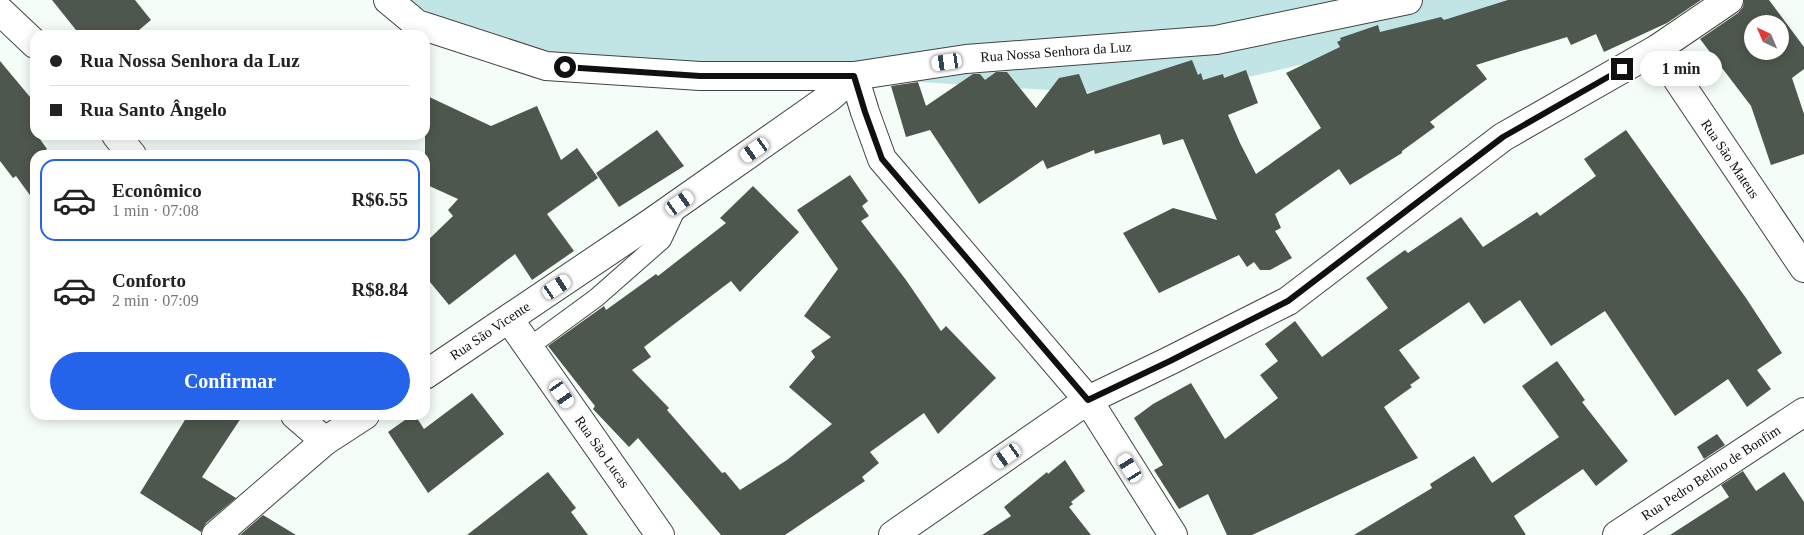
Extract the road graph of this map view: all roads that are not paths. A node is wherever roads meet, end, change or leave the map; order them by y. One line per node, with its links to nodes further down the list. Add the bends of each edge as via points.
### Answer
1 (388, 0): 7 (street, Rua Nossa Senhora da Luz, via 417,24 546,66 700,76)
2 (1408, 0): 7 (street, Rua Nossa Senhora da Luz, via 1216,40 966,59)
3 (1729, 0): 6 (street)
4 (0, 11): 5 (street)
5 (30, 39)
6 (1657, 49): 11 (street, Rua São Mateus); 15 (street, via 1503,137 1288,301)
7 (854, 76): 10 (street, Rua São Vicente, via 830,97); 15 (street, via 882,159)
8 (120, 140): 9 (street)
9 (128, 150)
10 (680, 203): 12 (street, Rua São Vicente); 13 (lane, Rua São Vicente, via 662,240 596,298)
11 (1804, 268)
12 (509, 319): 13 (street, Rua São Lucas); 14 (street, Rua São Vicente)
13 (529, 347): 21 (street, Rua São Lucas)
14 (430, 373)
15 (1088, 400): 22 (street); 23 (street)
16 (1804, 412): 24 (street, Rua Pedro Belino de Bonfim)
17 (301, 420): 19 (street)
18 (357, 420): 19 (street)
19 (325, 441): 20 (street)
20 (216, 535)
21 (660, 535)
22 (893, 535)
23 (1173, 535)
24 (1617, 535)

